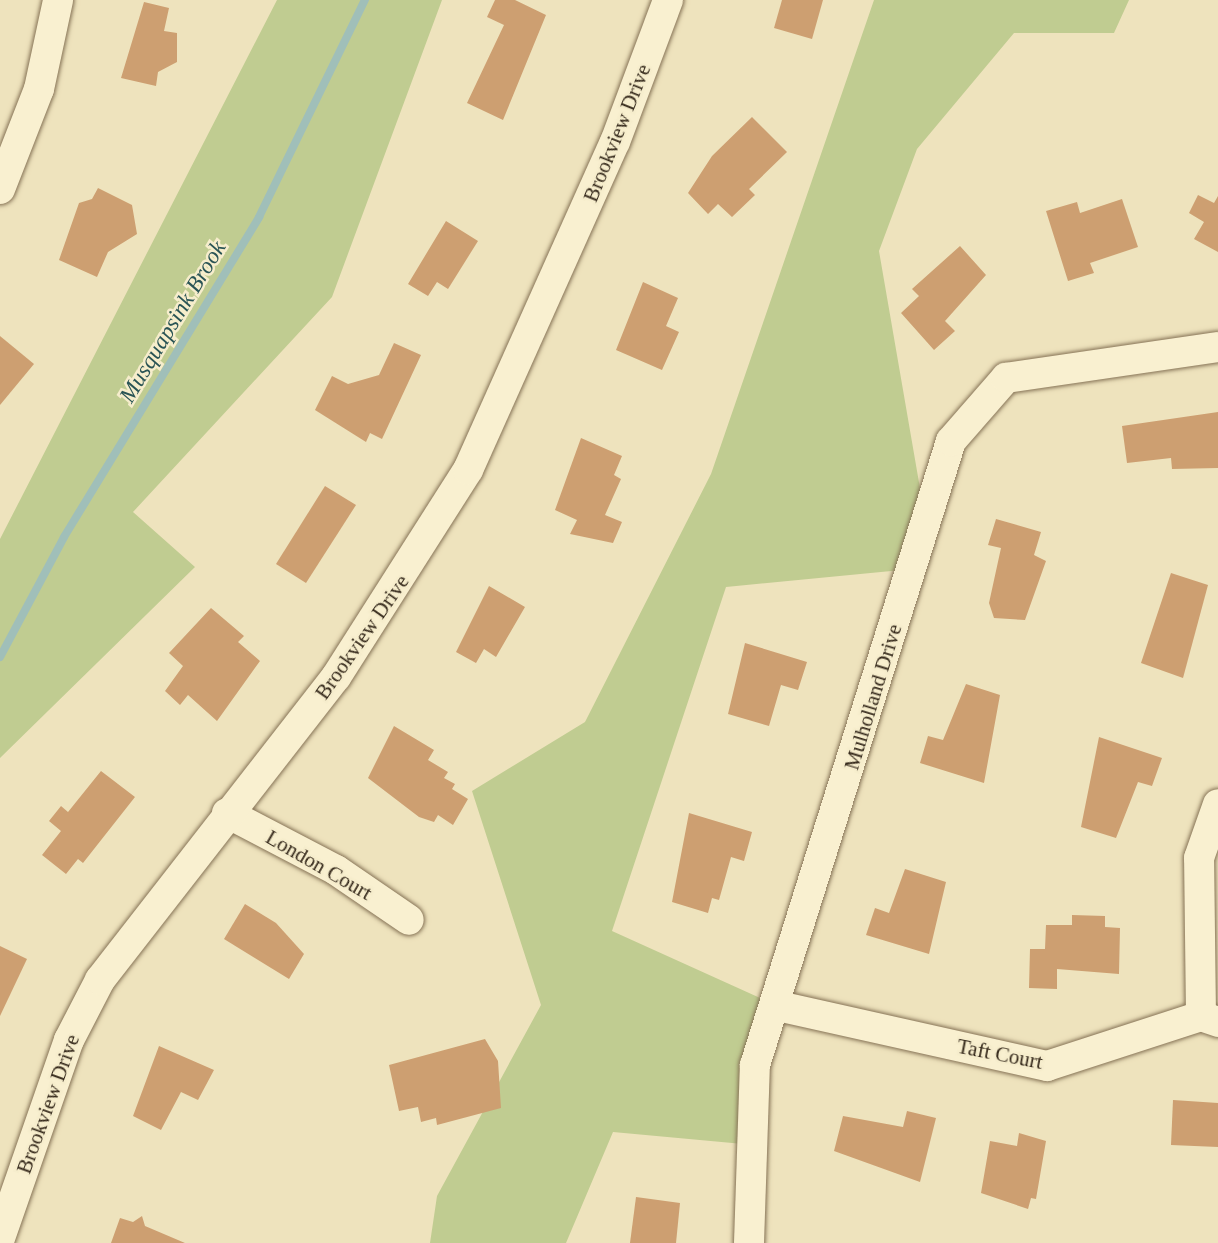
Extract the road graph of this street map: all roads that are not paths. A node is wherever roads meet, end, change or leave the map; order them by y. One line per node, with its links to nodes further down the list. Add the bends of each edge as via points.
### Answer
1 (58, 0): 3 (street, via 39,89)
2 (668, 0): 6 (street, Brookview Drive, via 615,142 468,470 384,610)
3 (0, 189)
4 (1218, 347): 8 (street, Mulholland Drive, via 1006,378 951,441)
5 (1218, 804): 9 (street, via 1199,858)
6 (228, 813): 7 (street, London Court, via 336,870); 10 (street, Brookview Drive, via 100,980 64,1054)
7 (409, 920)
8 (778, 1006): 9 (street, Taft Court, via 1047,1066); 11 (street, Mulholland Drive, via 755,1065)
9 (1209, 1019)
10 (0, 1238)
11 (749, 1243)

